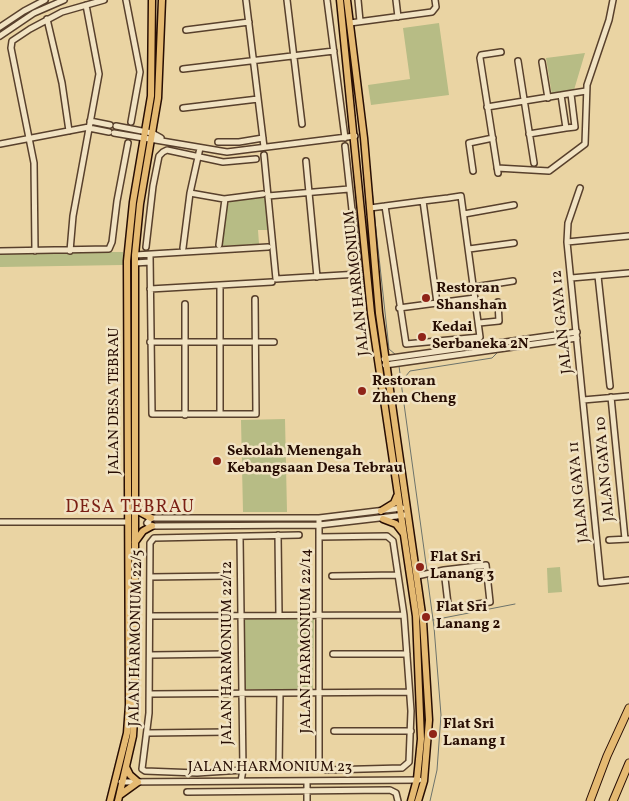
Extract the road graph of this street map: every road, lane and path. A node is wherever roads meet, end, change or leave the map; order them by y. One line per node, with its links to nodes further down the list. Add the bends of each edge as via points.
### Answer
1 (45, 0): 24 (street)
2 (64, 0): 26 (street, via 34,13)
3 (104, 0): 17 (street)
4 (126, 0): 44 (street, via 140,72)
5 (152, 0): 52 (main road, JALAN DESA TEBRAU)
6 (162, 0): 18 (main road, JALAN DESA TEBRAU)
7 (166, 0): 18 (main road)
8 (246, 0): 21 (street)
9 (287, 0): 29 (street)
10 (327, 0): 27 (street)
11 (340, 0): 53 (main road, JALAN HARMONIUM)
12 (347, 0): 23 (main road, JALAN HARMONIUM)
13 (358, 0): 22 (street)
14 (396, 0): 19 (street)
15 (435, 0): 19 (street, via 435,10)
16 (613, 0): 34 (street, via 610,20)
17 (86, 5): 20 (street); 46 (street, via 99,70)
18 (162, 11): 52 (main road, JALAN DESA TEBRAU, via 160,78)
19 (398, 17): 22 (street)
20 (47, 19): 49 (street); 54 (street, via 12,41)
21 (249, 22): 25 (street); 30 (street)
22 (360, 22): 23 (street)
23 (350, 23): 79 (main road, JALAN HARMONIUM)
24 (0, 27)
25 (186, 30)
26 (0, 36)
27 (334, 51): 29 (street); 56 (street)
28 (501, 52): 42 (street, via 480,57)
29 (294, 56): 30 (street); 45 (street)
30 (254, 60): 33 (street); 39 (street)
31 (518, 61): 40 (street)
32 (542, 62): 38 (street)
33 (183, 69)
34 (588, 80): 35 (street); 36 (street)
35 (586, 91): 36 (street); 41 (street)
36 (573, 93): 37 (street); 41 (street, via 584,98); 48 (street, via 575,127)
37 (561, 96): 38 (street); 48 (street)
38 (548, 98): 40 (street)
39 (258, 99): 43 (street); 55 (street)
40 (523, 102): 42 (street); 51 (street)
41 (586, 104): 57 (street, via 586,142 556,167 544,172 497,171)
42 (488, 107): 57 (street)
43 (183, 108)
44 (131, 122)
45 (302, 124)
46 (89, 125): 47 (street); 49 (street); 50 (street); 91 (street)
47 (116, 126): 50 (street); 52 (street)
48 (566, 128): 51 (street)
49 (69, 131): 54 (street)
50 (124, 134): 52 (street)
51 (529, 134): 68 (street)
52 (148, 136): 63 (street); 92 (main road, JALAN DESA TEBRAU); 135 (main road, JALAN DESA TEBRAU, via 133,202 127,261)
53 (356, 136): 56 (street); 103 (main road, JALAN HARMONIUM)
54 (29, 138): 60 (street); 90 (street, via 34,163)
55 (263, 138): 58 (street); 62 (street)
56 (345, 138): 62 (street)
57 (493, 138): 69 (street, via 469,143)
58 (218, 142)
59 (128, 143): 91 (street, via 109,249)
60 (0, 144)
61 (345, 146): 71 (street)
62 (264, 147): 63 (street, via 227,152)
63 (200, 148): 65 (street)
64 (264, 156): 74 (street)
65 (198, 158): 66 (street, via 229,162); 73 (street); 85 (street, via 167,150 159,156)
66 (256, 159)
67 (306, 161): 72 (street)
68 (534, 162)
69 (473, 171)
70 (580, 188): 82 (street, JALAN GAYA 12, via 568,223)
71 (349, 189): 72 (street); 97 (street)
72 (309, 192): 74 (street); 99 (street)
73 (190, 193): 75 (street); 86 (street)
74 (265, 195): 75 (street); 99 (street, via 276,277 279,280)
75 (225, 199): 84 (street)
76 (423, 201): 78 (street); 80 (street, via 462,196); 110 (street)
77 (514, 205): 80 (street)
78 (385, 206): 79 (street); 112 (street)
79 (370, 208): 120 (main road, JALAN HARMONIUM)
80 (464, 214): 88 (street)
81 (629, 236): 82 (street)
82 (567, 242): 100 (street, JALAN GAYA 12)
83 (514, 243): 88 (street)
84 (219, 245)
85 (146, 247)
86 (183, 248)
87 (268, 248): 93 (street)
88 (469, 249): 105 (street)
89 (0, 251): 90 (street)
90 (35, 251): 91 (street)
91 (70, 251)
92 (135, 255): 93 (street); 95 (main road, JALAN DESA TEBRAU)
93 (150, 255): 94 (street)
94 (150, 262): 95 (street); 106 (street)
95 (135, 263): 128 (main road, JALAN DESA TEBRAU)
96 (629, 273): 98 (street)
97 (357, 274): 99 (street); 103 (street, via 358,287)
98 (598, 276): 100 (street); 121 (street)
99 (317, 277)
100 (571, 278): 114 (street, JALAN GAYA 12)
101 (513, 281): 105 (street)
102 (272, 282): 104 (street)
103 (370, 284): 120 (main road, JALAN HARMONIUM)
104 (220, 285): 106 (street); 117 (street)
105 (474, 286): 107 (street)
106 (150, 289): 115 (street)
107 (475, 298): 110 (street); 113 (street)
108 (255, 299): 118 (street)
109 (498, 302): 113 (street, via 499,321)
110 (437, 303): 112 (street)
111 (185, 304): 116 (street)
112 (399, 308): 113 (street, via 406,344 480,337)
113 (479, 324)
114 (577, 335): 120 (street); 124 (street, JALAN GAYA 12)
115 (150, 342): 116 (street); 126 (street, via 150,413)
116 (185, 342): 117 (street); 126 (street)
117 (220, 342): 118 (street); 125 (street)
118 (255, 342): 119 (street); 125 (street, via 256,414)
119 (274, 342)
120 (383, 362): 127 (main road, JALAN HARMONIUM); 130 (main road, JALAN HARMONIUM)
121 (610, 386)
122 (629, 396): 123 (street)
123 (611, 398): 124 (street); 143 (street, JALAN GAYA 10)
124 (583, 400): 152 (street, JALAN GAYA 11, via 601,583)
125 (220, 414): 126 (street)
126 (185, 415)
127 (398, 494): 129 (main road, via 394,503); 130 (main road, JALAN HARMONIUM)
128 (134, 501): 131 (main road, via 140,512); 145 (main road, JALAN DESA TEBRAU)
129 (381, 511): 130 (street); 132 (street)
130 (404, 512): 133 (street); 138 (main road, JALAN HARMONIUM); 150 (main road, JALAN HARMONIUM)
131 (152, 518): 132 (street); 137 (street, via 147,523)
132 (319, 518): 136 (street, JALAN HARMONIUM 22/14)
133 (383, 519): 136 (street); 138 (main road, via 396,524)
134 (0, 522): 135 (street)
135 (128, 522): 178 (main road, JALAN DESA TEBRAU, via 129,705)
136 (319, 525): 137 (street); 142 (street, JALAN HARMONIUM 22/14)
137 (152, 526): 145 (main road, via 143,531)
138 (404, 534): 177 (main road, JALAN HARMONIUM, via 416,616 422,739)
139 (278, 535): 140 (street, JALAN HARMONIUM 22/5); 141 (street, JALAN HARMONIUM 22/5); 154 (street)
140 (299, 535)
141 (240, 537): 151 (street, JALAN HARMONIUM 22/5, via 152,539); 153 (street, JALAN HARMONIUM 22/12)
142 (319, 537): 147 (street, via 387,536 393,541); 155 (street, JALAN HARMONIUM 22/14)
143 (627, 539): 144 (street)
144 (609, 540)
145 (135, 542): 173 (main road, JALAN DESA TEBRAU, via 135,703 133,736)
146 (444, 570): 146 (street, via 486,565 490,602 452,608 448,604); 150 (street)
147 (398, 575): 149 (street); 156 (street)
148 (225, 576): 151 (street)
149 (332, 576)
150 (417, 576): 177 (main road, JALAN HARMONIUM, via 429,720)
151 (150, 577): 157 (street, JALAN HARMONIUM 22/5)
152 (629, 580)
153 (241, 614): 154 (street); 157 (street); 163 (street, JALAN HARMONIUM 22/12)
154 (279, 615): 155 (street)
155 (320, 615): 156 (street); 165 (street, JALAN HARMONIUM 22/14)
156 (404, 615): 160 (street)
157 (150, 616): 161 (street, JALAN HARMONIUM 22/5)
158 (228, 654): 161 (street)
159 (333, 654): 160 (street)
160 (408, 654): 162 (street)
161 (150, 655): 166 (street, JALAN HARMONIUM 22/5)
162 (409, 692): 165 (street); 169 (street)
163 (240, 693): 164 (street); 166 (street); 175 (street, JALAN HARMONIUM 22/12)
164 (280, 693): 165 (street); 174 (street)
165 (319, 693): 169 (street, JALAN HARMONIUM 22/14, via 319,765 326,770 402,768 409,762)
166 (150, 694): 171 (street, JALAN HARMONIUM 22/5)
167 (629, 708): 189 (highway)
168 (334, 731): 169 (street)
169 (411, 731)
170 (229, 732): 171 (street)
171 (148, 733): 175 (street, JALAN HARMONIUM 22/5, via 141,764 145,771 197,773)
172 (629, 763): 190 (highway)
173 (126, 766): 178 (main road, JALAN DESA TEBRAU); 180 (main road)
174 (279, 768)
175 (243, 770): 179 (street, JALAN HARMONIUM 22/12)
176 (306, 780): 177 (street, JALAN HARMONIUM 23); 179 (street, JALAN HARMONIUM 23); 181 (street)
177 (420, 780): 187 (main road, JALAN HARMONIUM); 188 (main road, JALAN HARMONIUM)
178 (118, 781): 180 (street, JALAN HARMONIUM 23); 183 (main road, JALAN DESA TEBRAU); 185 (main road, JALAN DESA TEBRAU)
179 (244, 781): 180 (street, JALAN HARMONIUM 23)
180 (138, 782): 183 (main road, via 126,788)
181 (307, 791): 182 (street); 184 (street, via 392,790); 186 (street)
182 (187, 792)
183 (118, 799)
184 (398, 800)
185 (110, 801)
186 (307, 801)
187 (411, 801)
188 (418, 801)
189 (590, 801)
190 (613, 801)

